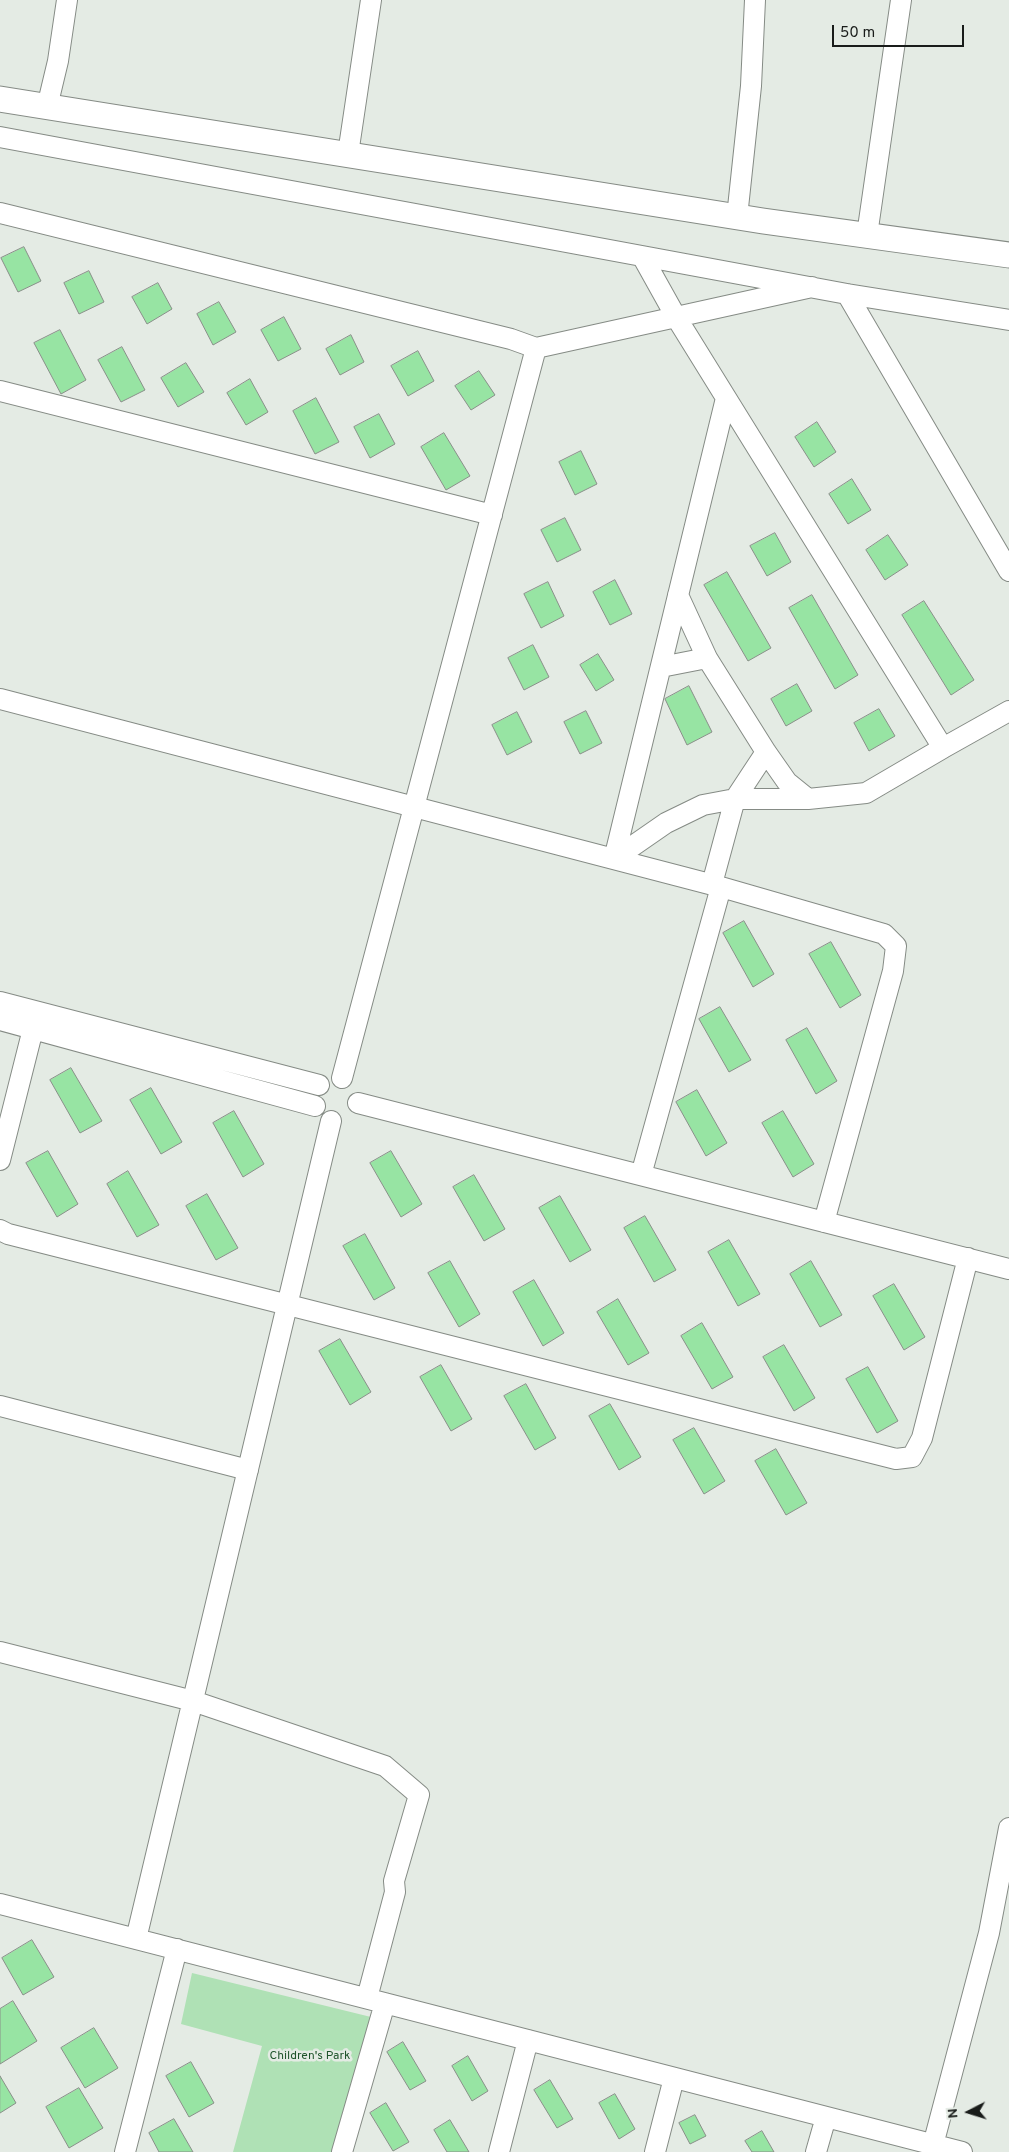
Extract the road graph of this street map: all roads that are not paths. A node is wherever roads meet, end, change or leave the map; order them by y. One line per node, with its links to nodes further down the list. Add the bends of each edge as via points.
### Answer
1 (66, 0): 6 (street, via 58,61)
2 (371, 0): 8 (street)
3 (755, 0): 10 (street, via 751,86)
4 (901, 0): 11 (street)
5 (0, 99): 6 (street)
6 (46, 107): 8 (street)
7 (0, 137): 13 (street)
8 (348, 154): 10 (street)
9 (0, 213): 18 (street, via 511,339)
10 (737, 217): 11 (street)
11 (867, 236): 12 (street)
12 (1009, 255)
13 (642, 256): 14 (street); 16 (street)
14 (812, 287): 15 (street); 16 (street)
15 (847, 294): 17 (street); 22 (street)
16 (676, 317): 18 (street); 20 (street)
17 (1009, 320)
18 (536, 348): 21 (street)
19 (0, 391): 21 (street)
20 (726, 398): 23 (street); 28 (street)
21 (492, 515): 32 (street)
22 (1009, 571)
23 (678, 595): 24 (street); 25 (street)
24 (707, 658): 25 (street); 29 (street)
25 (661, 667): 33 (street)
26 (0, 699): 32 (street)
27 (1009, 712): 28 (street)
28 (942, 748): 31 (street, via 866,793)
29 (766, 752): 30 (street); 31 (street, via 787,782)
30 (735, 799): 31 (street); 33 (street, via 702,805 666,823); 34 (street)
31 (808, 799)
32 (414, 807): 33 (street); 38 (street)
33 (614, 859): 34 (street)
34 (716, 885): 44 (street); 45 (street, via 884,934 896,946 893,971)
35 (0, 1002): 39 (street)
36 (0, 1020): 37 (street)
37 (33, 1029): 41 (street); 43 (street)
38 (342, 1078): 39 (street, via 325,1079); 40 (street, via 350,1081 357,1091)
39 (319, 1085): 41 (street, via 313,1101)
40 (358, 1103): 42 (street, via 352,1115 341,1121); 44 (street)
41 (315, 1106): 42 (street, via 318,1113)
42 (331, 1121): 49 (street)
43 (0, 1160)
44 (641, 1175): 45 (street)
45 (824, 1222): 47 (street)
46 (0, 1230): 49 (street)
47 (968, 1258): 48 (street); 49 (street, via 922,1438 912,1457 896,1460)
48 (1009, 1269)
49 (288, 1304): 51 (street)
50 (0, 1406): 51 (street)
51 (248, 1470): 53 (street)
52 (0, 1652): 53 (street)
53 (193, 1701): 56 (street); 58 (street, via 385,1766 419,1795 394,1881 395,1892)
54 (1009, 1828): 62 (street, via 989,1933)
55 (0, 1904): 56 (street)
56 (136, 1939): 57 (street)
57 (177, 1949): 58 (street); 63 (street)
58 (376, 2001): 59 (street); 64 (street)
59 (528, 2040): 60 (street); 65 (street)
60 (674, 2078): 61 (street); 66 (street)
61 (826, 2117): 62 (street); 67 (street)
62 (933, 2145): 68 (street)
63 (126, 2152)
64 (342, 2152)
65 (499, 2152)
66 (655, 2152)
67 (816, 2152)
68 (962, 2152)

